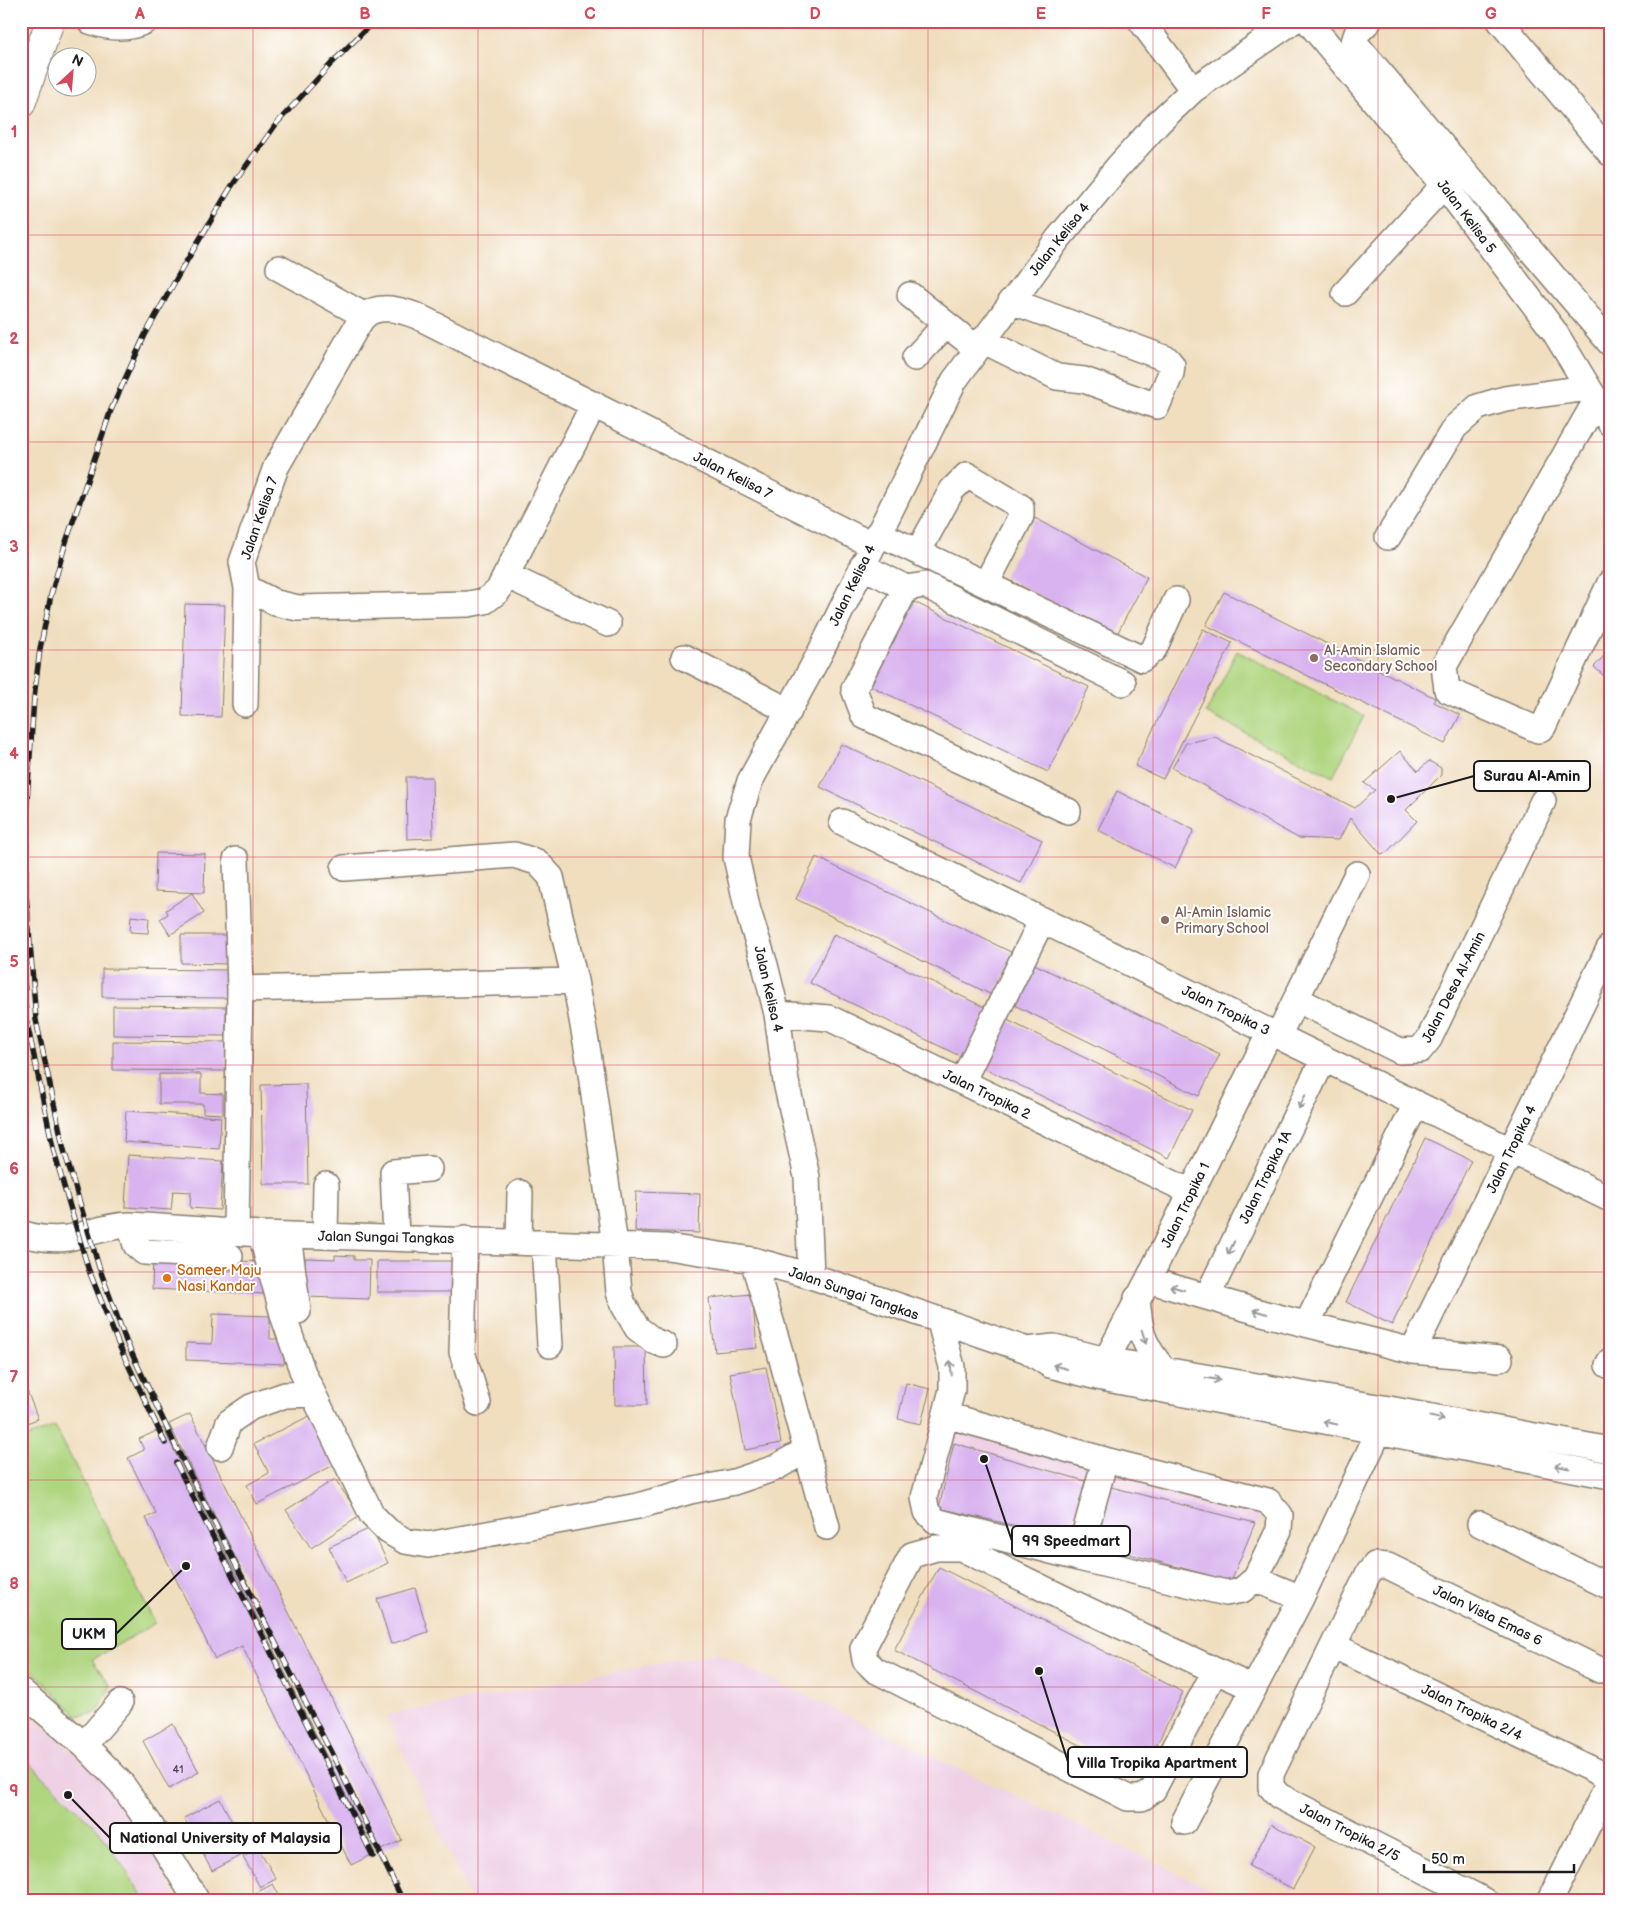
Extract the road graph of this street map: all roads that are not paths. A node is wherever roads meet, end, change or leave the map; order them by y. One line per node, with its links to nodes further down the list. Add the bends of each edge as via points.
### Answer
1 (50, 21): 10 (main road)
2 (90, 21): 3 (street, via 126,27)
3 (145, 21)
4 (1141, 21): 9 (street)
5 (1293, 21): 9 (street, Jalan Kelisa 4)
6 (1308, 21): 12 (street, Jalan Kelisa 5)
7 (1369, 21): 19 (street, via 1357,33 1354,42)
8 (1500, 21): 11 (street)
9 (1193, 90): 16 (street, Jalan Kelisa 4, via 1118,167)
10 (21, 104)
11 (1610, 152)
12 (1444, 185): 14 (street); 22 (street, Jalan Kelisa 5, via 1554,331)
13 (279, 268): 17 (street)
14 (1345, 293)
15 (910, 295): 18 (street)
16 (1011, 301): 20 (street, Jalan Kelisa 4); 20 (street, via 1167,359 1172,364 1171,373 1157,406 1084,380 1057,377)
17 (364, 316): 23 (street, Jalan Kelisa 7, via 383,308 401,310); 31 (street, Jalan Kelisa 7, via 276,467 242,562)
18 (946, 324): 20 (street); 21 (street)
19 (1608, 336)
20 (979, 344): 26 (street, Jalan Kelisa 4, via 954,381)
21 (915, 358)
22 (1592, 395): 24 (street, Jalan Kelisa 5); 25 (street, via 1505,399 1478,407 1455,427); 29 (street, via 1444,666 1447,690 1538,730 1543,727)
23 (594, 404): 26 (street, Jalan Kelisa 7); 28 (street)
24 (1610, 423)
25 (1388, 537)
26 (870, 548): 27 (street); 32 (street); 38 (street, Jalan Kelisa 4)
27 (918, 552): 30 (street); 30 (street, via 952,490 966,475 1021,507 1021,516)
28 (506, 575): 31 (street, via 498,591 485,602 468,604 298,608 276,603); 34 (street)
29 (1610, 583)
30 (986, 584): 33 (street, via 1142,659 1154,648)
31 (247, 588): 37 (street, Jalan Kelisa 7)
32 (906, 588): 36 (street, via 925,585); 40 (street, via 854,689 864,716)
33 (1176, 600)
34 (608, 624)
35 (684, 657): 38 (street)
36 (1123, 683)
37 (245, 704)
38 (789, 710): 50 (street, Jalan Kelisa 4, via 750,781 738,819 736,858)
39 (1543, 801): 49 (street, Jalan Desa Al-Amin, via 1430,1039 1420,1050 1400,1051)
40 (1068, 811)
41 (842, 822): 45 (street, Jalan Tropika 3)
42 (236, 860): 48 (street)
43 (344, 868): 47 (street, via 514,855 537,862 551,878)
44 (1357, 874): 49 (street, Jalan Tropika 1)
45 (1042, 920): 51 (street, Jalan Tropika 3); 53 (street)
46 (1610, 947): 55 (street, Jalan Tropika 4)
47 (575, 981): 48 (street); 71 (street)
48 (240, 989): 62 (street)
49 (1296, 999): 51 (street, Jalan Tropika 1)
50 (777, 1014): 53 (street, Jalan Tropika 2, via 829,1018); 74 (street, Jalan Kelisa 4, via 786,1082 807,1177)
51 (1274, 1034): 52 (street, Jalan Tropika 3); 58 (street, Jalan Tropika 1)
52 (1324, 1058): 54 (street, Jalan Tropika 3); 76 (street, Jalan Tropika 1A, one-way to 76)
53 (962, 1082): 58 (street, Jalan Tropika 2)
54 (1416, 1104): 55 (street, Jalan Tropika 3); 79 (street)
55 (1510, 1150): 60 (street, Jalan Tropika 3); 84 (street, Jalan Tropika 4)
56 (429, 1169): 67 (street, via 393,1172)
57 (326, 1185): 66 (street)
58 (1191, 1192): 75 (street, Jalan Tropika 1)
59 (518, 1193): 69 (street)
60 (1610, 1199)
61 (130, 1225): 62 (street, Jalan Sungai Tangkas); 63 (street, Jalan Sungai Tangkas, via 115,1225 68,1238 44,1238); 72 (street, via 136,1245 144,1252)
62 (236, 1232): 64 (street, Jalan Sungai Tangkas)
63 (21, 1233)
64 (261, 1234): 65 (street, Jalan Sungai Tangkas); 88 (street, via 284,1318)
65 (288, 1235): 66 (street, Jalan Sungai Tangkas); 77 (street)
66 (325, 1236): 67 (street, Jalan Sungai Tangkas)
67 (396, 1237): 68 (street, Jalan Sungai Tangkas)
68 (465, 1239): 69 (street, Jalan Sungai Tangkas); 89 (street, via 462,1352)
69 (519, 1242): 70 (street, Jalan Sungai Tangkas)
70 (544, 1242): 71 (street, Jalan Sungai Tangkas); 80 (street)
71 (615, 1245): 73 (street, Jalan Sungai Tangkas, via 667,1246); 81 (street, via 623,1304 637,1328)
72 (230, 1256)
73 (761, 1262): 74 (street, Jalan Sungai Tangkas); 94 (street)
74 (811, 1276): 78 (street, Jalan Sungai Tangkas)
75 (1138, 1297): 76 (street, one-way to 75); 83 (street, via 1095,1341); 86 (street, Jalan Tropika 1); 87 (street, one-way to 87, via 1142,1337)
76 (1207, 1297): 79 (street, one-way to 76)
77 (298, 1311)
78 (940, 1322): 82 (street, Jalan Sungai Tangkas); 91 (street, one-way to 78, via 952,1390 952,1367)
79 (1307, 1324): 84 (street)
80 (550, 1345)
81 (664, 1345)
82 (1027, 1350): 83 (street, via 1054,1347); 86 (street, one-way to 82, via 1050,1365)
83 (1065, 1350): 86 (street)
84 (1413, 1351): 85 (street)
85 (1500, 1359)
86 (1101, 1369): 87 (street); 92 (street, one-way to 86)
87 (1165, 1371): 90 (street, one-way to 90)
88 (312, 1394): 93 (street, via 285,1395 251,1406 229,1422); 94 (street, via 372,1515 388,1531 405,1541 428,1545 638,1506 734,1482 775,1468)
89 (478, 1402)
90 (1389, 1409): 92 (street); 95 (street, one-way to 95)
91 (946, 1415): 96 (street); 100 (street, via 924,1498 928,1512 936,1521)
92 (1378, 1433): 97 (street, one-way to 92); 103 (street)
93 (220, 1447)
94 (806, 1450): 99 (street)
95 (1610, 1450)
96 (1105, 1460): 100 (street); 101 (street, via 1268,1501 1280,1515 1279,1530)
97 (1610, 1476)
98 (1480, 1524): 102 (street)
99 (827, 1527)
100 (1078, 1558): 101 (street, via 1226,1593 1242,1590)
101 (1255, 1579): 103 (street)
102 (1610, 1587)
103 (1302, 1598): 107 (street)
104 (1334, 1646): 105 (street, Jalan Vista Emas 6, via 1368,1574 1375,1565 1388,1566); 113 (street, Jalan Tropika 2/4); 116 (street, Jalan Tropika 2/5, via 1271,1774 1271,1788 1279,1796)
105 (1600, 1670)
106 (1215, 1671): 107 (street); 110 (street); 110 (street, via 961,1548 936,1548 912,1555 863,1648 865,1660 875,1670 1128,1798 1142,1798 1153,1790)
107 (1253, 1688): 111 (street)
108 (21, 1691): 112 (street)
109 (120, 1703): 112 (street)
110 (1198, 1704): 111 (street)
111 (1236, 1721): 114 (street)
112 (84, 1746): 115 (street, via 121,1783)
113 (1610, 1780): 117 (street)
114 (1184, 1822)
115 (197, 1901)
116 (1485, 1901)
117 (1550, 1901)

